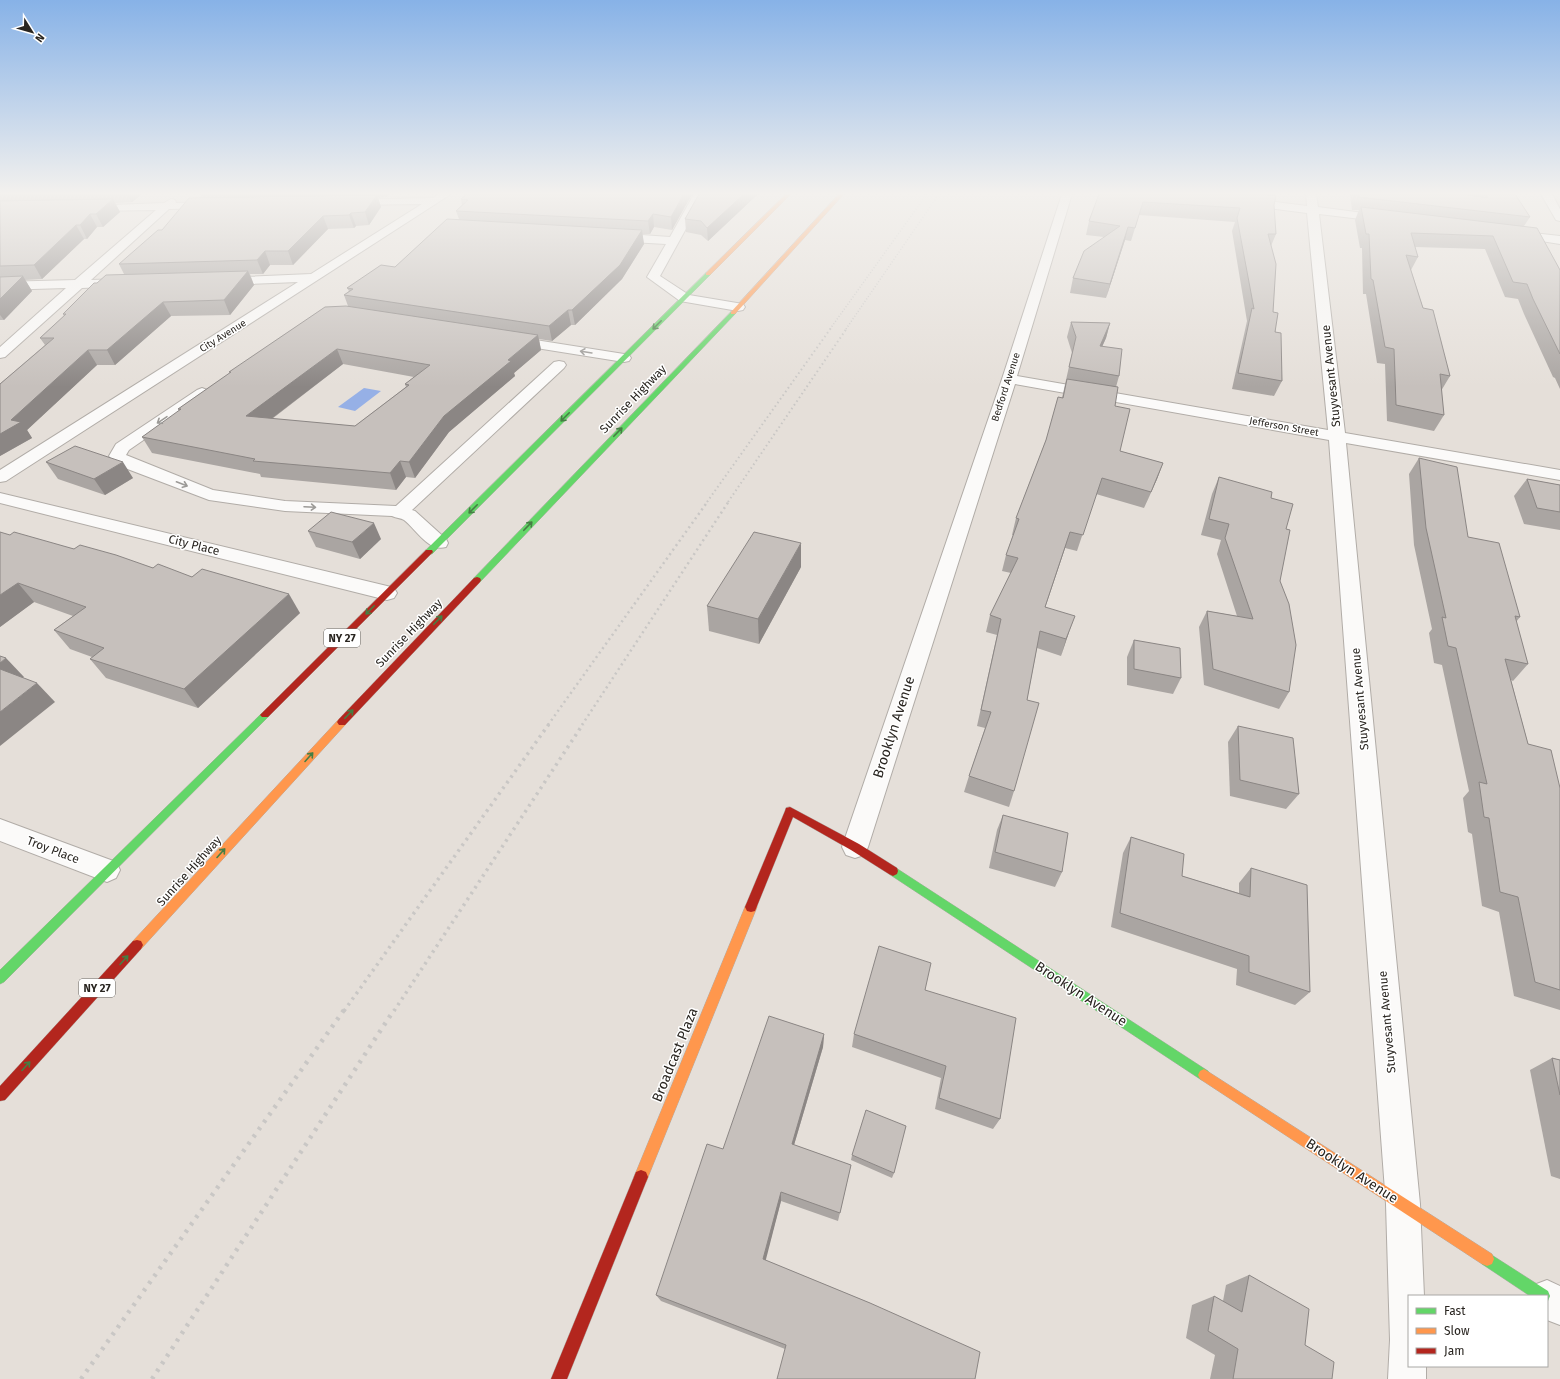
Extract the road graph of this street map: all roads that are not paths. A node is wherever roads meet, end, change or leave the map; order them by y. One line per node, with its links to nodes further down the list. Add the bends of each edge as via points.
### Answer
1 (107, 258): 11 (street)
2 (345, 258): 8 (street, City Avenue)
3 (663, 258): 13 (street, via 653,277)
4 (725, 258): 13 (main road, NY 27)
5 (783, 258): 14 (main road, Sunrise Highway / NY 27)
6 (1047, 258): 19 (street, Bedford Avenue)
7 (1318, 258): 21 (street, Stuyvesant Avenue)
8 (314, 278): 9 (street); 23 (street, City Avenue)
9 (212, 281)
10 (133, 283): 11 (street)
11 (78, 284): 12 (street); 16 (street)
12 (0, 286)
13 (685, 298): 14 (street); 17 (main road, NY 27, one-way to 17)
14 (738, 308): 33 (main road, Sunrise Highway / NY 27, one-way to 14, via 322,743)
15 (500, 338): 17 (street, one-way to 15)
16 (0, 354)
17 (624, 358): 26 (main road, NY 27, one-way to 26)
18 (559, 364): 25 (street)
19 (1009, 379): 21 (street, Jefferson Street); 27 (street, Bedford Avenue)
20 (214, 386): 25 (street, one-way to 25, via 122,447 117,456 123,461 209,495 286,506)
21 (1337, 436): 22 (street, Jefferson Street); 34 (street, Stuyvesant Avenue)
22 (1560, 475)
23 (0, 477)
24 (0, 498): 28 (street, City Place)
25 (399, 513): 26 (street, via 409,515)
26 (439, 542): 28 (main road, NY 27)
27 (942, 579): 30 (street, Brooklyn Avenue)
28 (387, 593): 31 (main road, NY 27, one-way to 31)
29 (0, 830): 31 (street, Troy Place)
30 (855, 847): 34 (main road, Brooklyn Avenue); 38 (main road, Broadcast Plaza, via 790,811)
31 (107, 870): 32 (main road, NY 27)
32 (0, 978)
33 (0, 1095)
34 (1403, 1204): 35 (main road, Brooklyn Avenue); 39 (street, Stuyvesant Avenue)
35 (1541, 1295)
36 (1548, 1299): 37 (street)
37 (1560, 1307)
38 (559, 1379)
39 (1407, 1379)

